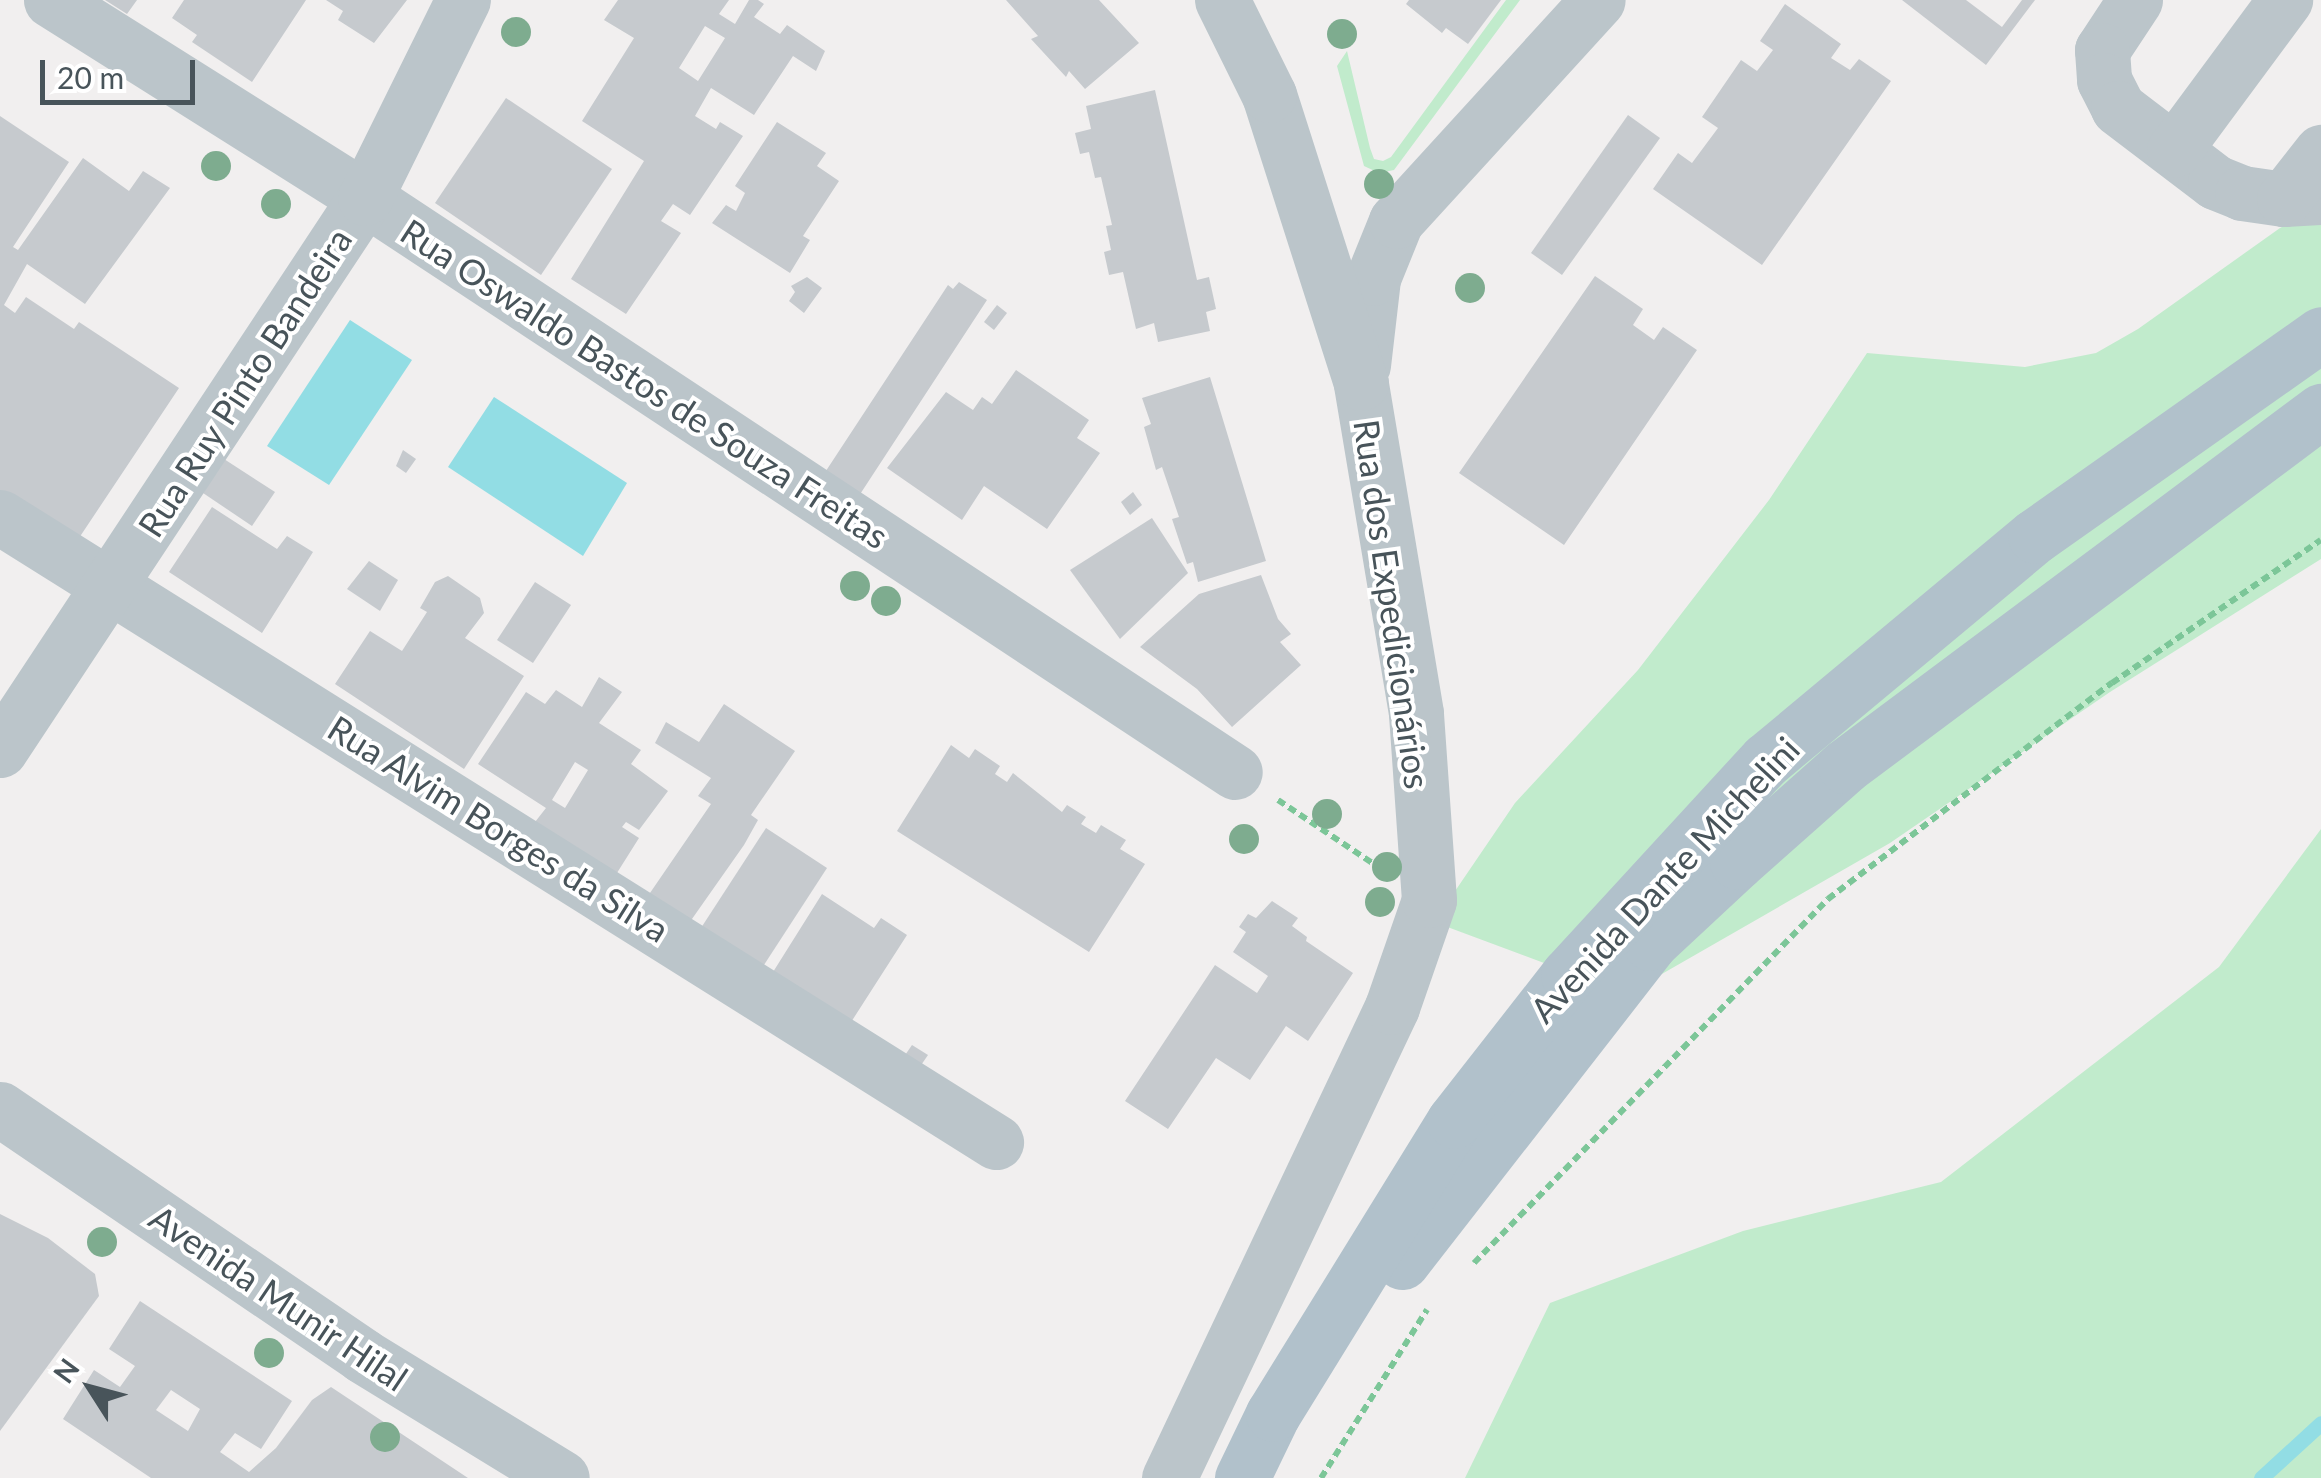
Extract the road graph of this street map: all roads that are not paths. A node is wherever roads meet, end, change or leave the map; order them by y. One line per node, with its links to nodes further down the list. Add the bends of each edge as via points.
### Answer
1 (51, 0): 9 (street, Rua Oswaldo Bastos de Souza Freitas)
2 (463, 0): 9 (street, Rua Ruy Pinto Bandeira)
3 (1222, 0): 12 (street, Rua dos Expedicionários, via 1269,95)
4 (1598, 0): 12 (street, via 1396,221 1373,278)
5 (2135, 0): 7 (street, via 2102,50 2104,80 2118,108)
6 (2285, 0): 7 (street)
7 (2174, 150): 10 (street, via 2215,182 2242,193)
8 (2321, 152): 10 (street)
9 (365, 198): 15 (street, Rua Ruy Pinto Bandeira); 17 (street, Rua Oswaldo Bastos de Souza Freitas)
10 (2302, 198)
11 (2321, 334): 20 (main road, Avenida Dante Michelini, via 2035,536 1766,760 1568,975 1454,1121)
12 (1361, 382): 21 (street, Rua dos Expedicionários, via 1416,712 1429,900 1392,1007)
13 (2321, 411): 20 (main road, Avenida Dante Michelini, via 1845,766 1708,889 1627,971)
14 (0, 517): 15 (street, Rua Alvim Borges da Silva)
15 (109, 584): 16 (street, Rua Ruy Pinto Bandeira); 19 (street, Rua Alvim Borges da Silva)
16 (0, 750)
17 (1235, 772)
18 (0, 1109): 22 (street, Avenida Munir Hilal, via 363,1356)
19 (996, 1142)
20 (1393, 1245): 23 (main road, Avenida Dante Michelini, via 1273,1414); 24 (main road, Avenida Dante Michelini)
21 (1170, 1472)
22 (562, 1478)
23 (1242, 1478)
24 (1282, 1478)

